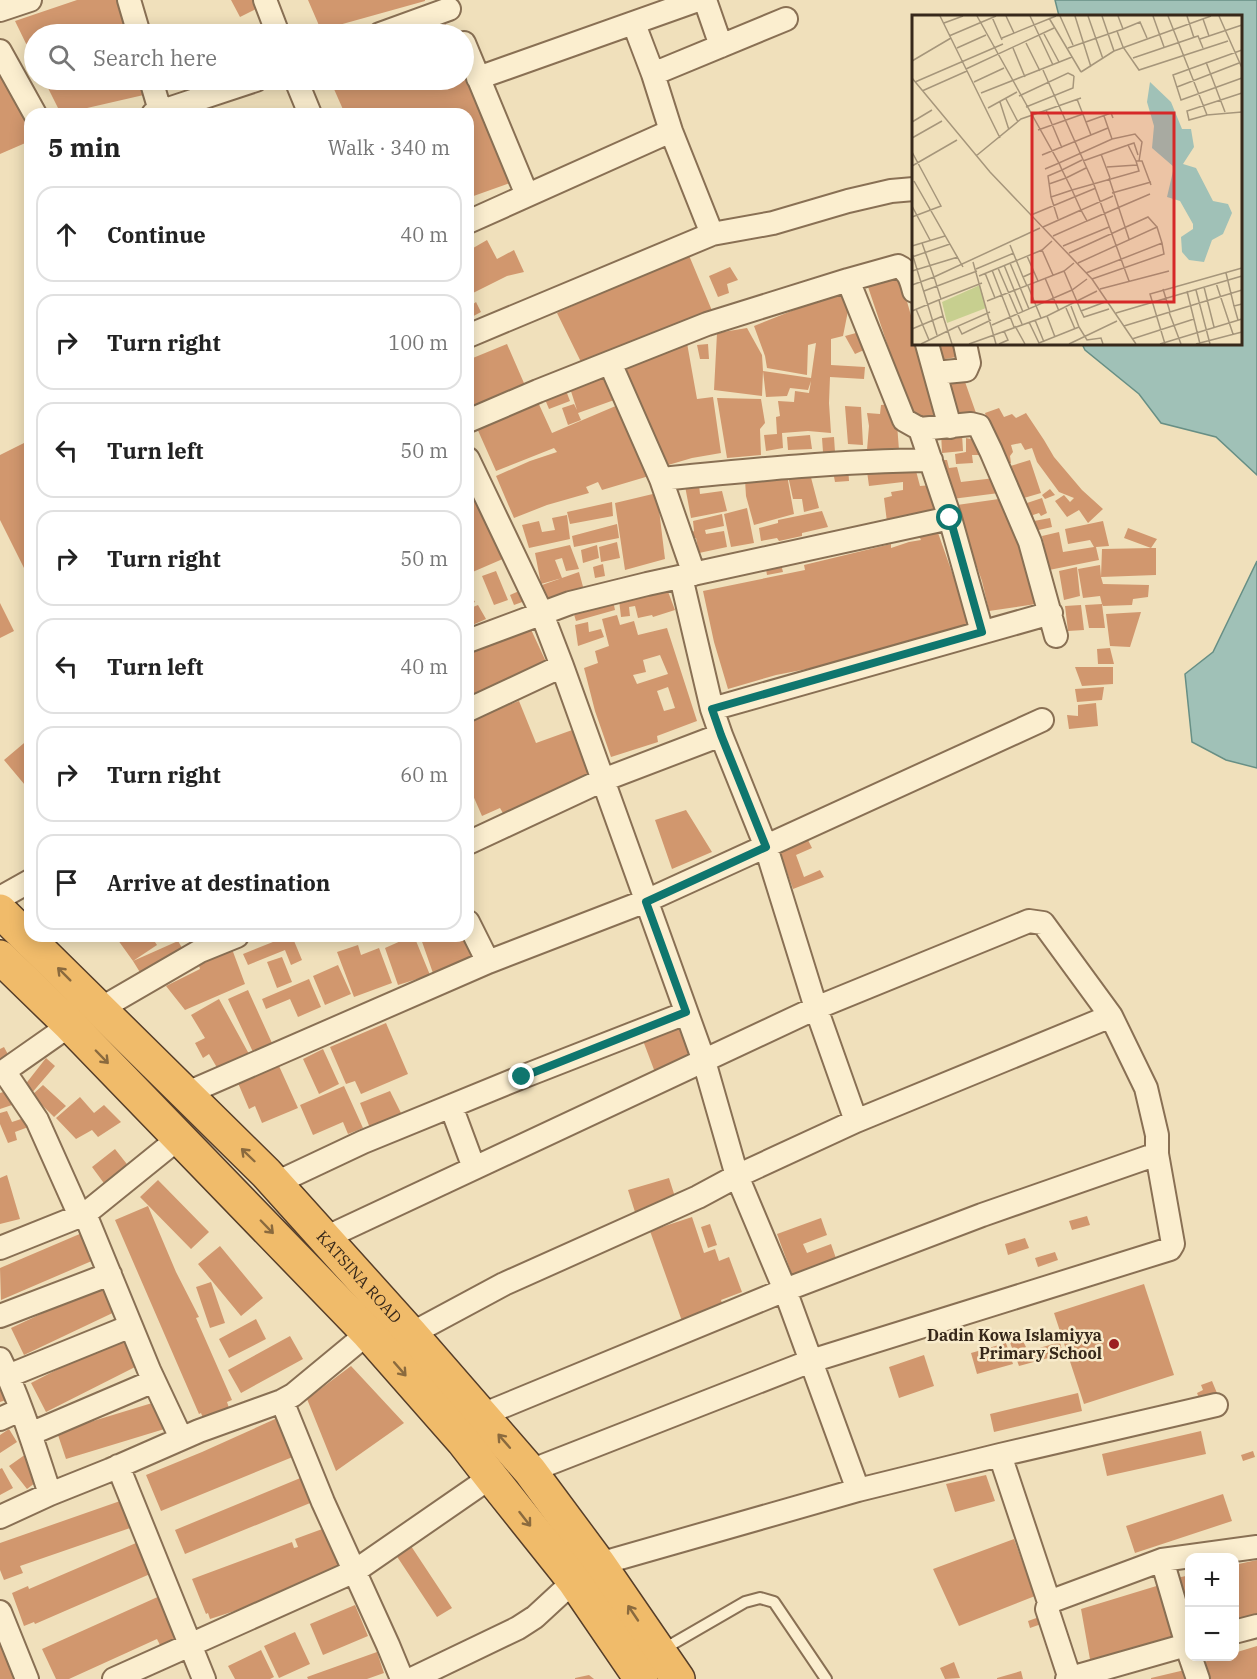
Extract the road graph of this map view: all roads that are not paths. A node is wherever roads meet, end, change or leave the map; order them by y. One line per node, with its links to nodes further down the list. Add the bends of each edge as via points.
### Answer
1 (30, 0): 7 (street)
2 (129, 0): 9 (street)
3 (265, 0): 10 (street)
4 (698, 0): 13 (street)
5 (705, 0): 14 (street)
6 (448, 4): 11 (street); 12 (street)
7 (0, 10)
8 (786, 19): 14 (street)
9 (135, 24)
10 (274, 24)
11 (403, 24)
12 (456, 24)
13 (634, 24): 17 (street); 18 (street)
14 (721, 46): 17 (street)
15 (0, 51): 22 (street)
16 (474, 68): 18 (street)
17 (653, 74): 26 (street)
18 (478, 78): 28 (street)
19 (153, 90): 23 (street)
20 (226, 90): 24 (street)
21 (300, 90): 25 (street)
22 (32, 108)
23 (157, 108)
24 (173, 108)
25 (308, 108)
26 (671, 131): 28 (street); 30 (street)
27 (912, 189): 30 (street)
28 (527, 195): 29 (street)
29 (474, 219)
30 (712, 234): 33 (street)
31 (848, 280): 32 (street, via 898,266 910,276); 36 (street, via 708,324); 40 (street, via 904,420)
32 (912, 284)
33 (474, 333)
34 (927, 345): 37 (street)
35 (965, 345): 37 (street, via 969,363 966,370)
36 (610, 363): 38 (street); 42 (street)
37 (935, 373): 39 (street)
38 (474, 419)
39 (950, 427): 40 (street); 46 (street, via 979,426 1030,542)
40 (920, 429): 41 (street)
41 (931, 460): 42 (street, via 765,468); 44 (street)
42 (661, 479): 45 (street)
43 (475, 489): 47 (street)
44 (950, 518): 45 (street); 48 (street)
45 (688, 575): 47 (street, via 570,603); 53 (street)
46 (1051, 613): 48 (street); 49 (street)
47 (542, 614): 50 (street); 51 (street)
48 (982, 632): 53 (street)
49 (1056, 636)
50 (474, 639)
51 (562, 666): 52 (street); 56 (street)
52 (474, 707)
53 (712, 709): 55 (street)
54 (1042, 720): 58 (street)
55 (721, 735): 56 (street); 58 (street)
56 (603, 780): 57 (street); 61 (street)
57 (474, 840)
58 (766, 847): 61 (street); 69 (street)
59 (24, 884): 60 (street)
60 (0, 898)
61 (646, 902): 68 (street); 71 (street)
62 (0, 911): 64 (highway, KATSINA ROAD, one-way to 62)
63 (474, 934): 68 (street)
64 (24, 935)
65 (32, 942): 70 (highway, KATSINA ROAD, one-way to 65)
66 (221, 942): 70 (street)
67 (0, 957): 73 (highway, KATSINA ROAD)
68 (488, 962): 76 (street)
69 (816, 1008): 72 (street, via 1029,921 1043,922); 74 (street); 78 (street)
70 (100, 1009): 76 (highway, KATSINA ROAD)
71 (686, 1012): 74 (street); 77 (street)
72 (1111, 1016): 78 (street); 80 (street, via 1146,1088 1157,1135)
73 (70, 1024): 75 (street); 79 (highway, KATSINA ROAD, one-way to 79)
74 (704, 1061): 81 (street); 82 (street)
75 (2, 1073): 84 (street, via 37,1120)
76 (185, 1095): 83 (highway, KATSINA ROAD, one-way to 76)
77 (451, 1106): 81 (street); 83 (street)
78 (856, 1121): 82 (street)
79 (179, 1138): 84 (street); 91 (highway, KATSINA ROAD, one-way to 91)
80 (1156, 1154): 88 (street); 93 (street, via 1173,1244 1170,1249)
81 (474, 1168): 85 (street)
82 (737, 1176): 88 (street); 92 (street, via 504,1284)
83 (276, 1183): 85 (highway, KATSINA ROAD)
84 (82, 1215): 86 (street); 87 (street)
85 (325, 1238): 92 (highway, KATSINA ROAD)
86 (0, 1248)
87 (110, 1274): 89 (street); 90 (street)
88 (785, 1290): 93 (street); 99 (street)
89 (0, 1316)
90 (131, 1326): 94 (street); 95 (street)
91 (368, 1333): 96 (street); 105 (highway, KATSINA ROAD, one-way to 105)
92 (411, 1334): 99 (highway, KATSINA ROAD)
93 (811, 1361): 104 (street); 106 (street)
94 (4, 1368): 98 (street)
95 (154, 1381): 100 (street); 101 (street)
96 (282, 1401): 101 (street); 111 (street)
97 (1216, 1405): 102 (street)
98 (10, 1414): 100 (street)
99 (482, 1415): 104 (highway, KATSINA ROAD, one-way to 99)
100 (30, 1434): 107 (street)
101 (181, 1438): 103 (street)
102 (1000, 1455): 106 (street); 113 (street)
103 (118, 1466): 107 (street); 118 (street)
104 (530, 1471): 112 (highway, KATSINA ROAD)
105 (491, 1477): 111 (street); 112 (highway, KATSINA ROAD, one-way to 112)
106 (858, 1490): 112 (street)
107 (50, 1494): 108 (street)
108 (0, 1517)
109 (1257, 1547): 110 (street)
110 (1162, 1560): 113 (street); 117 (street)
111 (355, 1571): 118 (street); 125 (street)
112 (586, 1573): 120 (highway, KATSINA ROAD, one-way to 112); 126 (street, via 518,1628); 127 (highway, KATSINA ROAD)
113 (1049, 1602): 130 (street, via 1047,1609)
114 (0, 1612): 122 (street)
115 (1257, 1626): 116 (street)
116 (1239, 1631)
117 (1185, 1637)
118 (190, 1644): 123 (street); 124 (street)
119 (1185, 1651): 130 (street)
120 (659, 1652): 128 (highway, KATSINA ROAD); 129 (lane, via 745,1602 760,1598 774,1602)
121 (1192, 1661): 131 (street)
122 (27, 1679)
123 (114, 1679)
124 (204, 1679)
125 (402, 1679)
126 (411, 1679)
127 (641, 1679)
128 (678, 1679)
129 (826, 1679)
130 (1069, 1679)
131 (1198, 1679)

